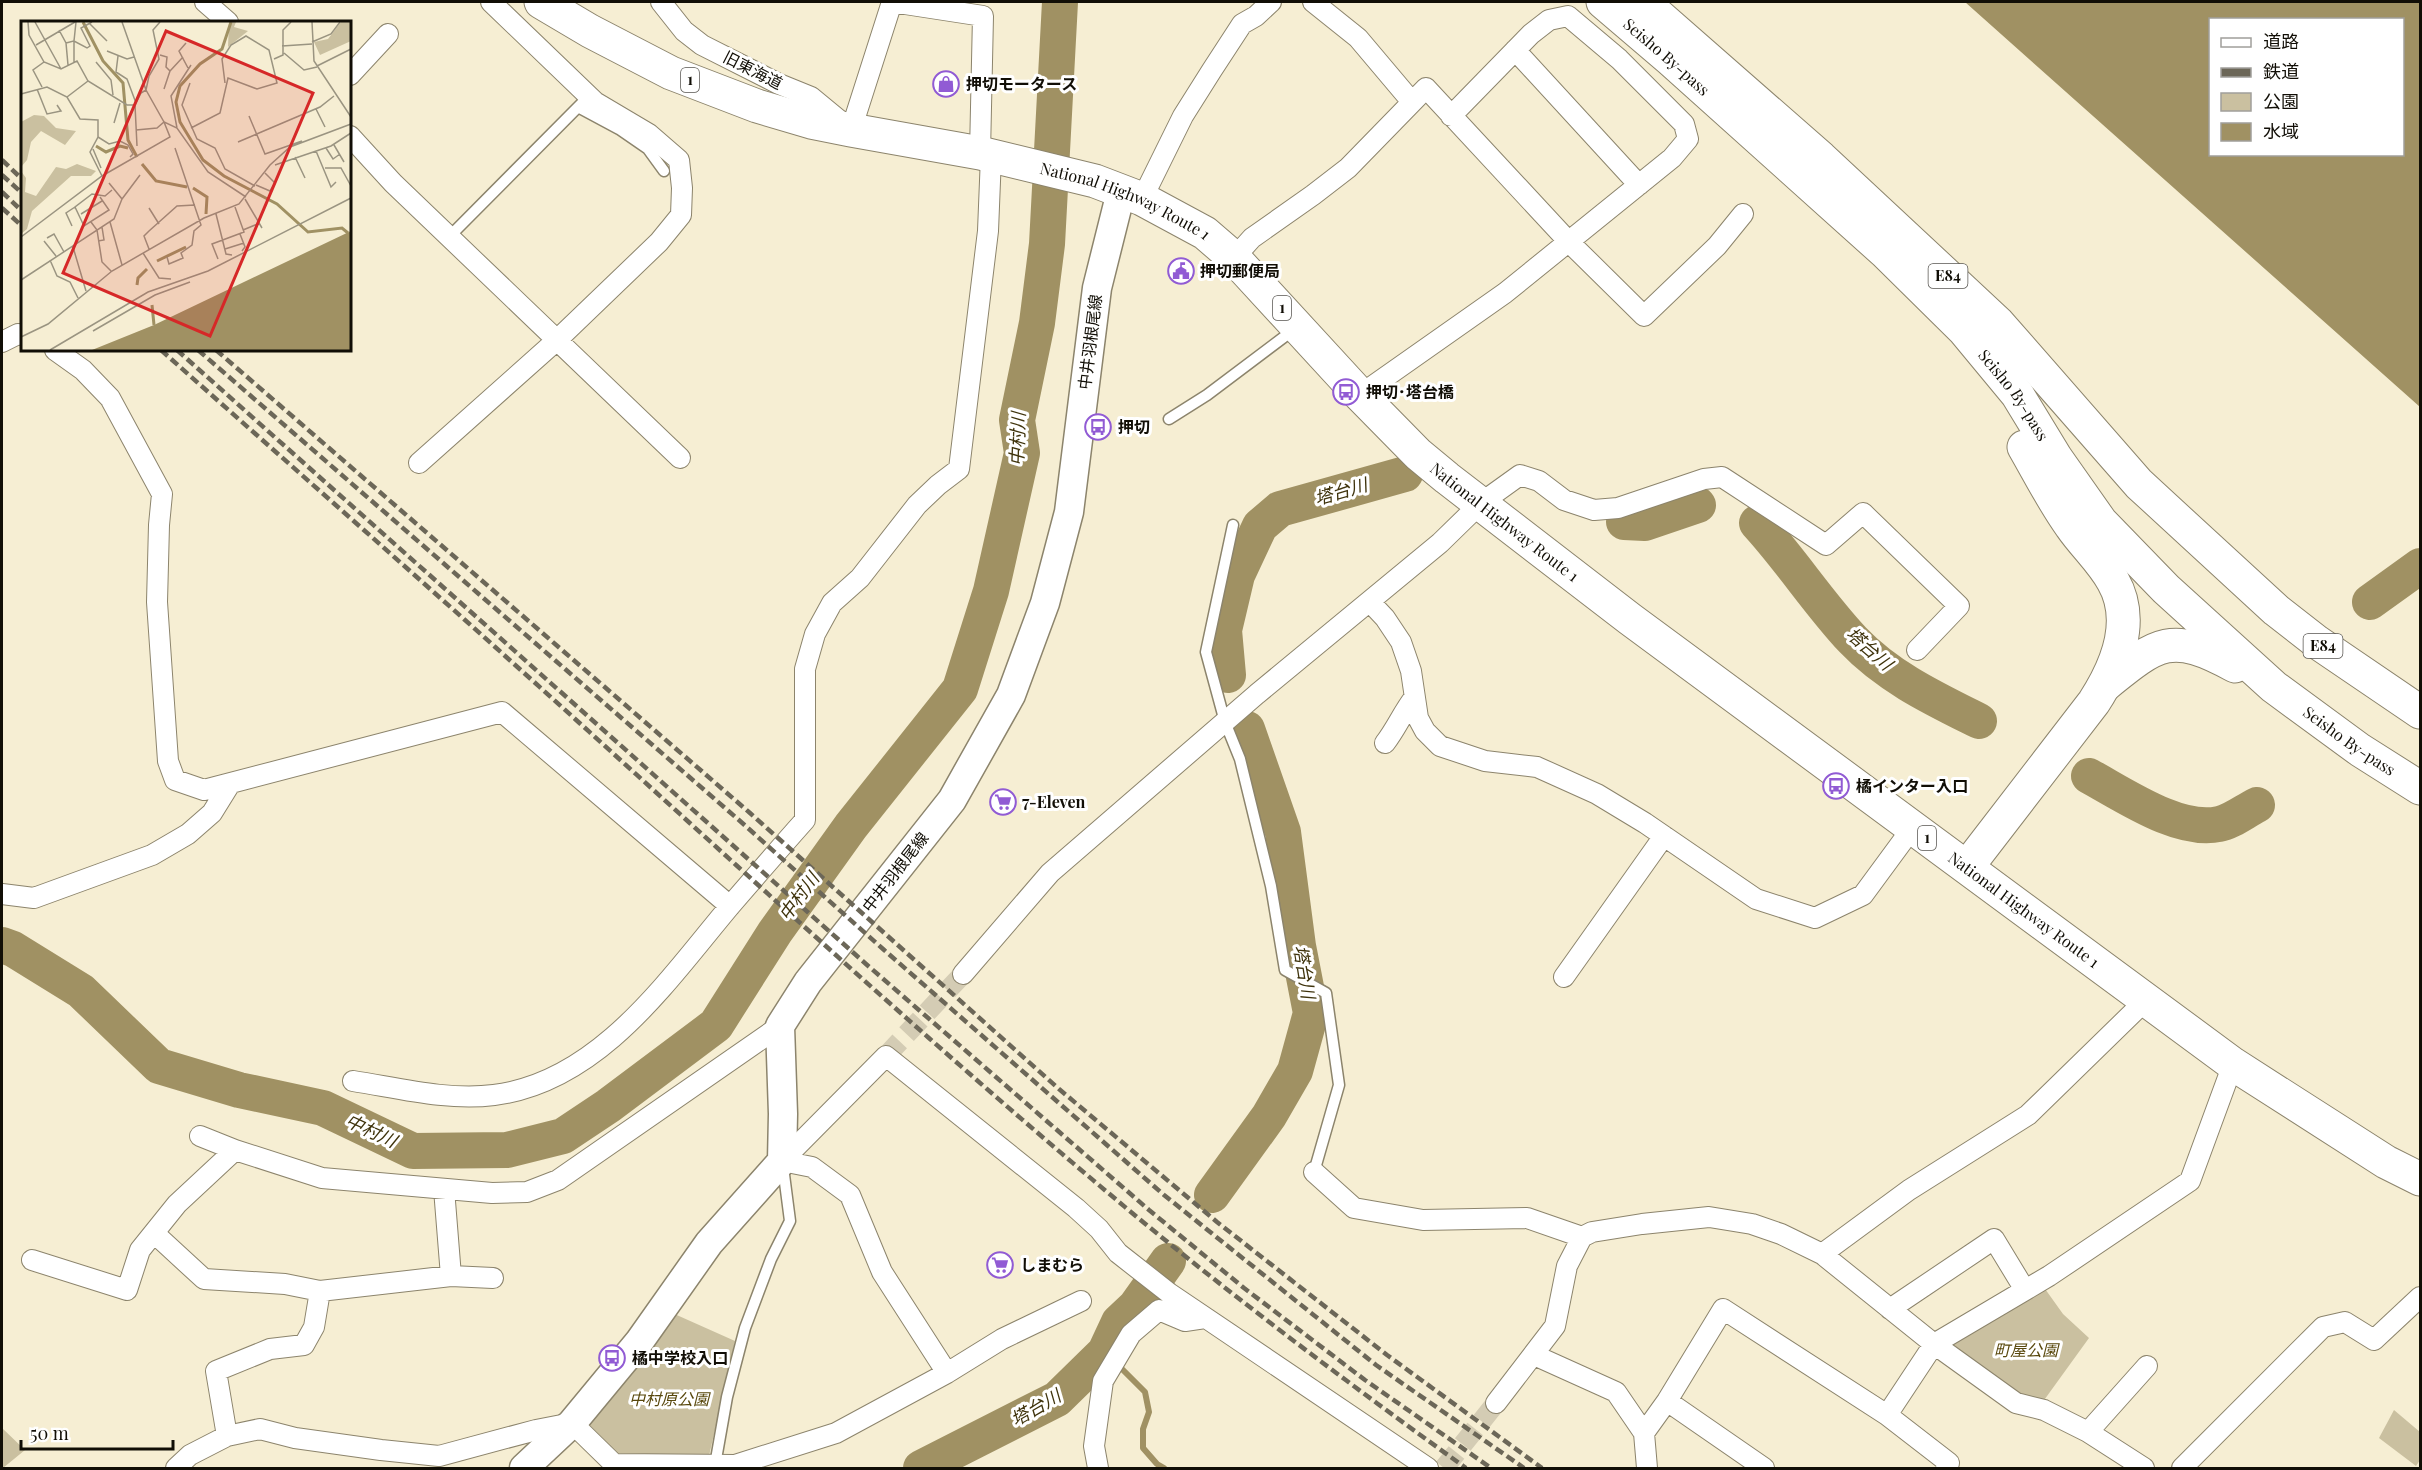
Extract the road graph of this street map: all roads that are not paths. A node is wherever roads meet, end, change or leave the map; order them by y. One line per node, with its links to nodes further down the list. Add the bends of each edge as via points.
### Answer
1 (205, 2): 9 (street)
2 (490, 2): 13 (street)
3 (541, 2): 17 (highway, National Highway Route 1 / 1, via 671,73 757,106)
4 (661, 2): 17 (street, 旧東海道, via 684,31 702,45 811,97)
5 (1271, 2): 22 (street, via 1242,24 1183,116)
6 (1313, 2): 14 (street, via 1358,38)
7 (1603, 2): 15 (highway, Seisho By-pass / E84)
8 (1643, 2): 43 (highway, Seisho By-pass / E84, via 1821,158 1998,323 2139,484 2276,610)
9 (227, 21)
10 (388, 34): 12 (street)
11 (1515, 50): 16 (street); 21 (street); 21 (street, via 1549,20 1568,16 1618,58 1684,124 1688,139)
12 (351, 74)
13 (584, 101): 20 (lane, via 648,149); 24 (lane); 29 (street, via 649,134 679,160 681,215 659,242)
14 (1412, 102): 16 (street, via 1426,88); 26 (street, via 1348,168 1252,238)
15 (1717, 102): 40 (highway, Seisho By-pass / E84, via 1886,253 1964,330 2017,394 2101,522 2166,589); 41 (highway, via 1938,327 1988,389 2069,523 2107,571 2119,593 2123,620 2121,644)
16 (1451, 116): 25 (street)
17 (851, 130): 19 (highway, National Highway Route 1 / 1); 19 (street, via 892,2 983,16)
18 (351, 137): 24 (street)
19 (986, 154): 22 (highway, National Highway Route 1 / 1); 52 (street, via 988,231 959,469 917,505 861,578 832,603 815,634 805,669 806,820)
20 (664, 171)
21 (1639, 185): 25 (street)
22 (1119, 191): 26 (highway, National Highway Route 1 / 1, via 1206,233); 56 (main road, 中井羽根尾線, via 1097,288 1069,512 1045,603 1011,695 952,800 808,982)
23 (1743, 214): 25 (street, via 1717,246 1644,316)
24 (449, 237): 29 (street)
25 (1569, 242): 32 (street, via 1505,293)
26 (1234, 258): 27 (highway, National Highway Route 1 / 1)
27 (1298, 326): 32 (highway, National Highway Route 1 / 1); 33 (lane)
28 (21, 335): 30 (street)
29 (557, 340): 34 (street); 35 (street)
30 (2, 342)
31 (56, 351): 46 (street, via 83,370 110,398 162,495 157,602 168,761 175,780 204,790)
32 (1360, 395): 36 (highway, National Highway Route 1 / 1, via 1418,454)
33 (1169, 419)
34 (680, 458)
35 (419, 464)
36 (1481, 503): 38 (street); 39 (street, via 1520,475 1539,481 1564,500 1594,510 1618,508 1704,479 1722,477 1826,545 1863,513 1959,606); 48 (highway, National Highway Route 1 / 1, via 1630,619)
37 (1233, 525): 44 (lane, via 1206,652)
38 (1370, 602): 42 (street, via 1401,642 1411,670); 44 (street)
39 (1917, 650)
40 (2274, 687): 41 (highway, via 2212,653 2172,646 2139,657); 47 (highway, Seisho By-pass / E84, via 2359,762)
41 (2099, 694): 50 (highway)
42 (1414, 698): 45 (street); 49 (street, via 1418,718 1440,747 1485,761 1537,767 1597,794)
43 (2421, 712)
44 (1225, 722): 53 (street, via 1050,873); 62 (lane, via 1240,759 1268,874 1285,970 1326,993 1339,1085)
45 (1385, 743)
46 (230, 784): 51 (street, via 212,813 188,834 152,855 34,898); 52 (street, via 502,712)
47 (2421, 788)
48 (1913, 827): 49 (street, via 1863,895 1815,918 1756,899); 50 (highway, National Highway Route 1 / 1)
49 (1664, 836): 54 (street)
50 (1967, 867): 55 (highway, National Highway Route 1 / 1)
51 (2, 894)
52 (730, 906): 58 (street, via 618,1033 572,1069 494,1095 448,1095)
53 (963, 974)
54 (1564, 977)
55 (2145, 1001): 57 (highway, National Highway Route 1 / 1); 67 (street, via 2028,1115 1910,1190)
56 (780, 1026): 61 (main road); 64 (street, via 558,1180 527,1192)
57 (2233, 1064): 63 (highway, National Highway Route 1 / 1, via 2386,1162); 71 (street, via 2190,1181)
58 (353, 1081)
59 (200, 1136): 60 (street)
60 (234, 1150): 64 (street, via 322,1178); 65 (street, via 177,1204)
61 (782, 1161): 76 (street, via 886,1056 1076,1208 1131,1264); 80 (street, via 812,1167 850,1195 882,1272); 84 (main road, via 710,1243 639,1342); 88 (lane, via 790,1221 745,1328)
62 (1314, 1172): 66 (street, via 1354,1208 1423,1220 1527,1218)
63 (2421, 1179)
64 (444, 1189): 69 (street)
65 (154, 1233): 68 (street, via 140,1251 127,1290); 72 (street, via 204,1279 285,1284)
66 (1582, 1237): 67 (street, via 1642,1224 1709,1217 1752,1224); 78 (street, via 1566,1266 1555,1326)
67 (1822, 1254): 75 (street)
68 (32, 1260)
69 (451, 1276): 70 (street); 72 (street)
70 (493, 1278)
71 (2025, 1290): 75 (street, via 1994,1239); 77 (street)
72 (320, 1291): 87 (street, via 314,1327 304,1345 270,1349 216,1371)
73 (2421, 1297): 98 (street, via 2374,1340 2345,1322 2323,1327)
74 (1081, 1301): 80 (street, via 1002,1339)
75 (1890, 1309): 77 (street)
76 (1205, 1317): 92 (street, via 1185,1321 1158,1310 1131,1334 1103,1382 1094,1446); 93 (street)
77 (1934, 1344): 83 (street); 85 (street, via 2016,1403 2044,1410)
78 (1534, 1355): 82 (street); 86 (street, via 1616,1392)
79 (2147, 1366): 85 (street)
80 (946, 1373): 89 (street, via 836,1433)
81 (1667, 1401): 83 (street, via 1723,1309); 86 (street); 95 (street)
82 (1496, 1403)
83 (1887, 1416): 96 (street, via 1948,1463)
84 (572, 1423): 87 (street, via 439,1456 305,1439 260,1429); 88 (street, via 614,1464); 91 (main road)
85 (2088, 1432): 97 (street)
86 (1644, 1433): 94 (street)
87 (227, 1436): 90 (street, via 190,1455)
88 (714, 1467): 89 (street)
89 (736, 1467)
90 (176, 1468)
91 (524, 1468)
92 (1098, 1468)
93 (1428, 1468)
94 (1647, 1468)
95 (1764, 1468)
96 (1946, 1468)
97 (2144, 1468)
98 (2182, 1468)

